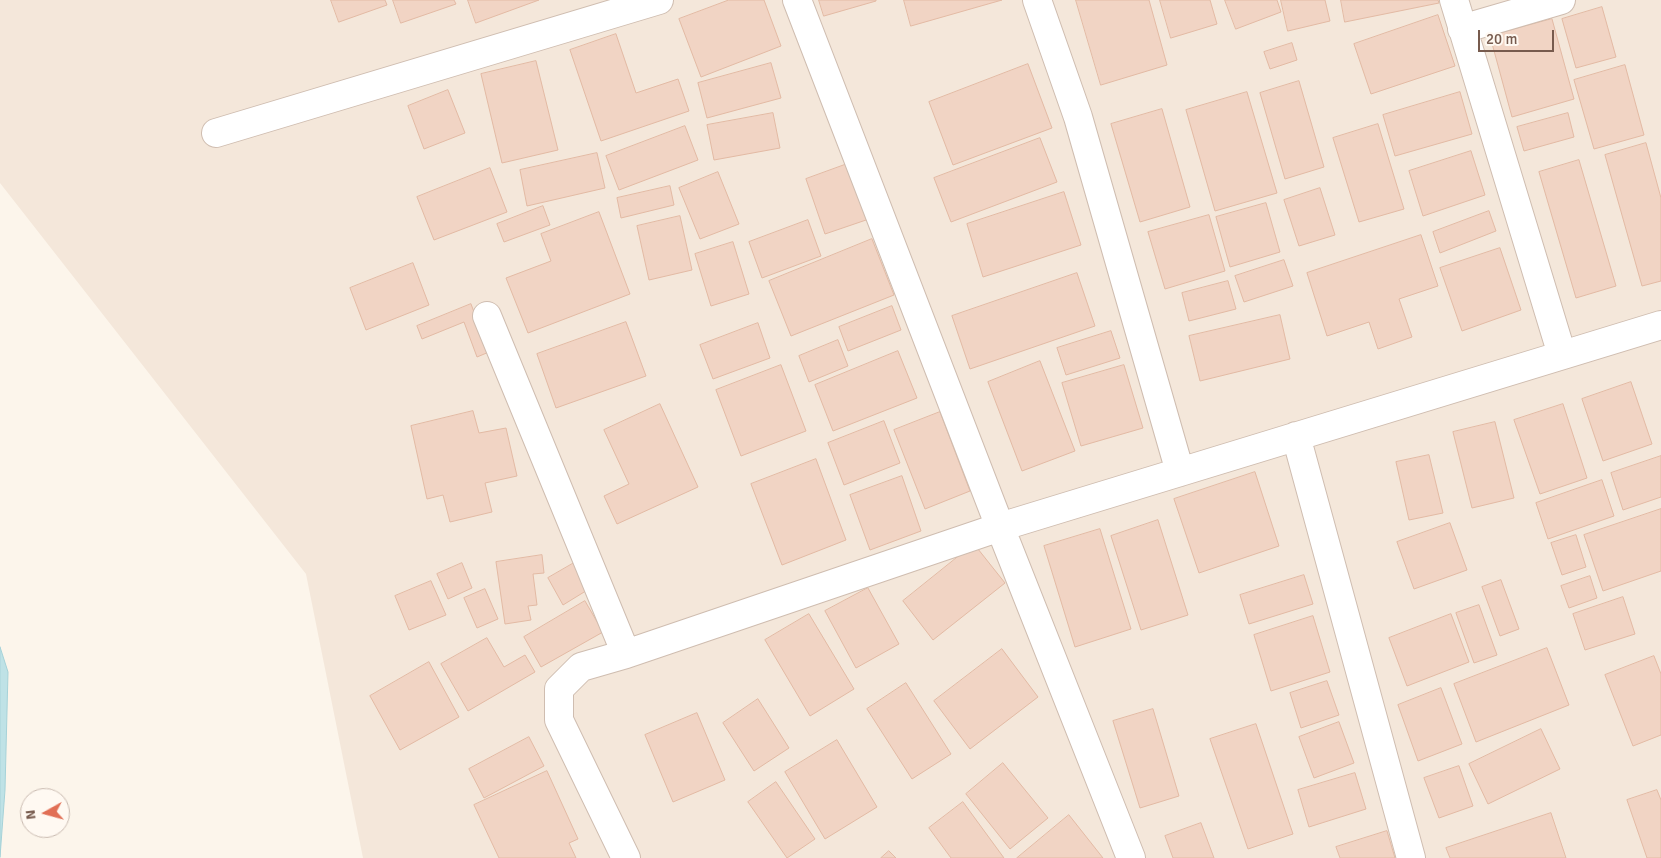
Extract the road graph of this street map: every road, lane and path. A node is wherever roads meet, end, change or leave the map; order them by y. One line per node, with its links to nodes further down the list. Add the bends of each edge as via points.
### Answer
1 (659, 0): 7 (street)
2 (797, 0): 13 (street)
3 (1037, 0): 12 (street, via 1078,117)
4 (1454, 0): 6 (street)
5 (1561, 0): 6 (street)
6 (1462, 29): 10 (street)
7 (216, 133)
8 (487, 316): 14 (street)
9 (1661, 325): 10 (street)
10 (1562, 354): 11 (street)
11 (1296, 436): 12 (street); 17 (street)
12 (1180, 472): 13 (street)
13 (1000, 527): 14 (street); 16 (street)
14 (626, 654): 15 (street, via 581,667 559,689 560,720)
15 (626, 858)
16 (1131, 858)
17 (1411, 858)

